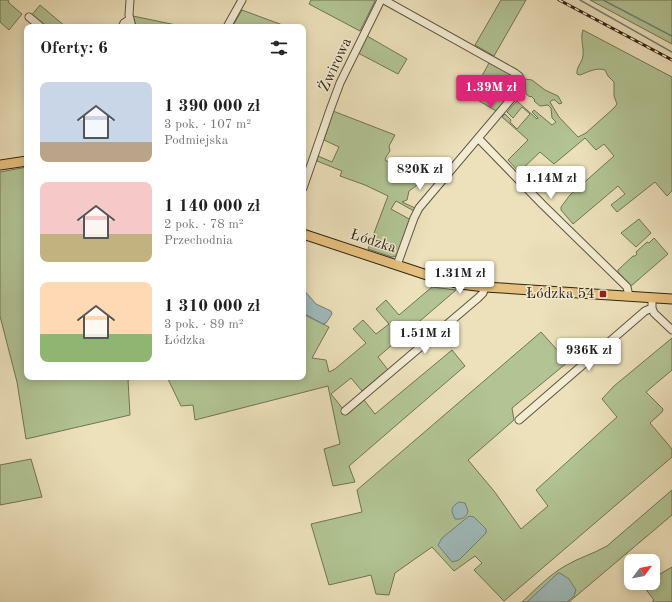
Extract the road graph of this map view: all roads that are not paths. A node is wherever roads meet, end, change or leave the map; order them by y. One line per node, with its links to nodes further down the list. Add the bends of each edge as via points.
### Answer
1 (130, 0): 5 (street)
2 (242, 0): 9 (street)
3 (383, 0): 10 (street, via 519,76 520,88); 13 (street, Żwirowa, via 340,83)
4 (29, 17): 6 (street)
5 (130, 19): 7 (street); 8 (street)
6 (37, 24)
7 (124, 24)
8 (131, 24)
9 (229, 24)
10 (478, 138): 15 (street, via 419,208); 17 (street, via 627,287)
11 (24, 161): 12 (main road)
12 (0, 166)
13 (306, 179)
14 (306, 235): 15 (main road, Łódzka)
15 (397, 265): 16 (main road, Łódzka, via 445,281)
16 (485, 287): 17 (main road, Łódzka); 22 (street, via 481,296)
17 (629, 296): 18 (main road, Łódzka)
18 (652, 298): 19 (main road, Łódzka); 20 (street)
19 (672, 299)
20 (652, 308): 21 (street); 23 (street, via 645,311)
21 (672, 330)
22 (345, 411)
23 (519, 420)

